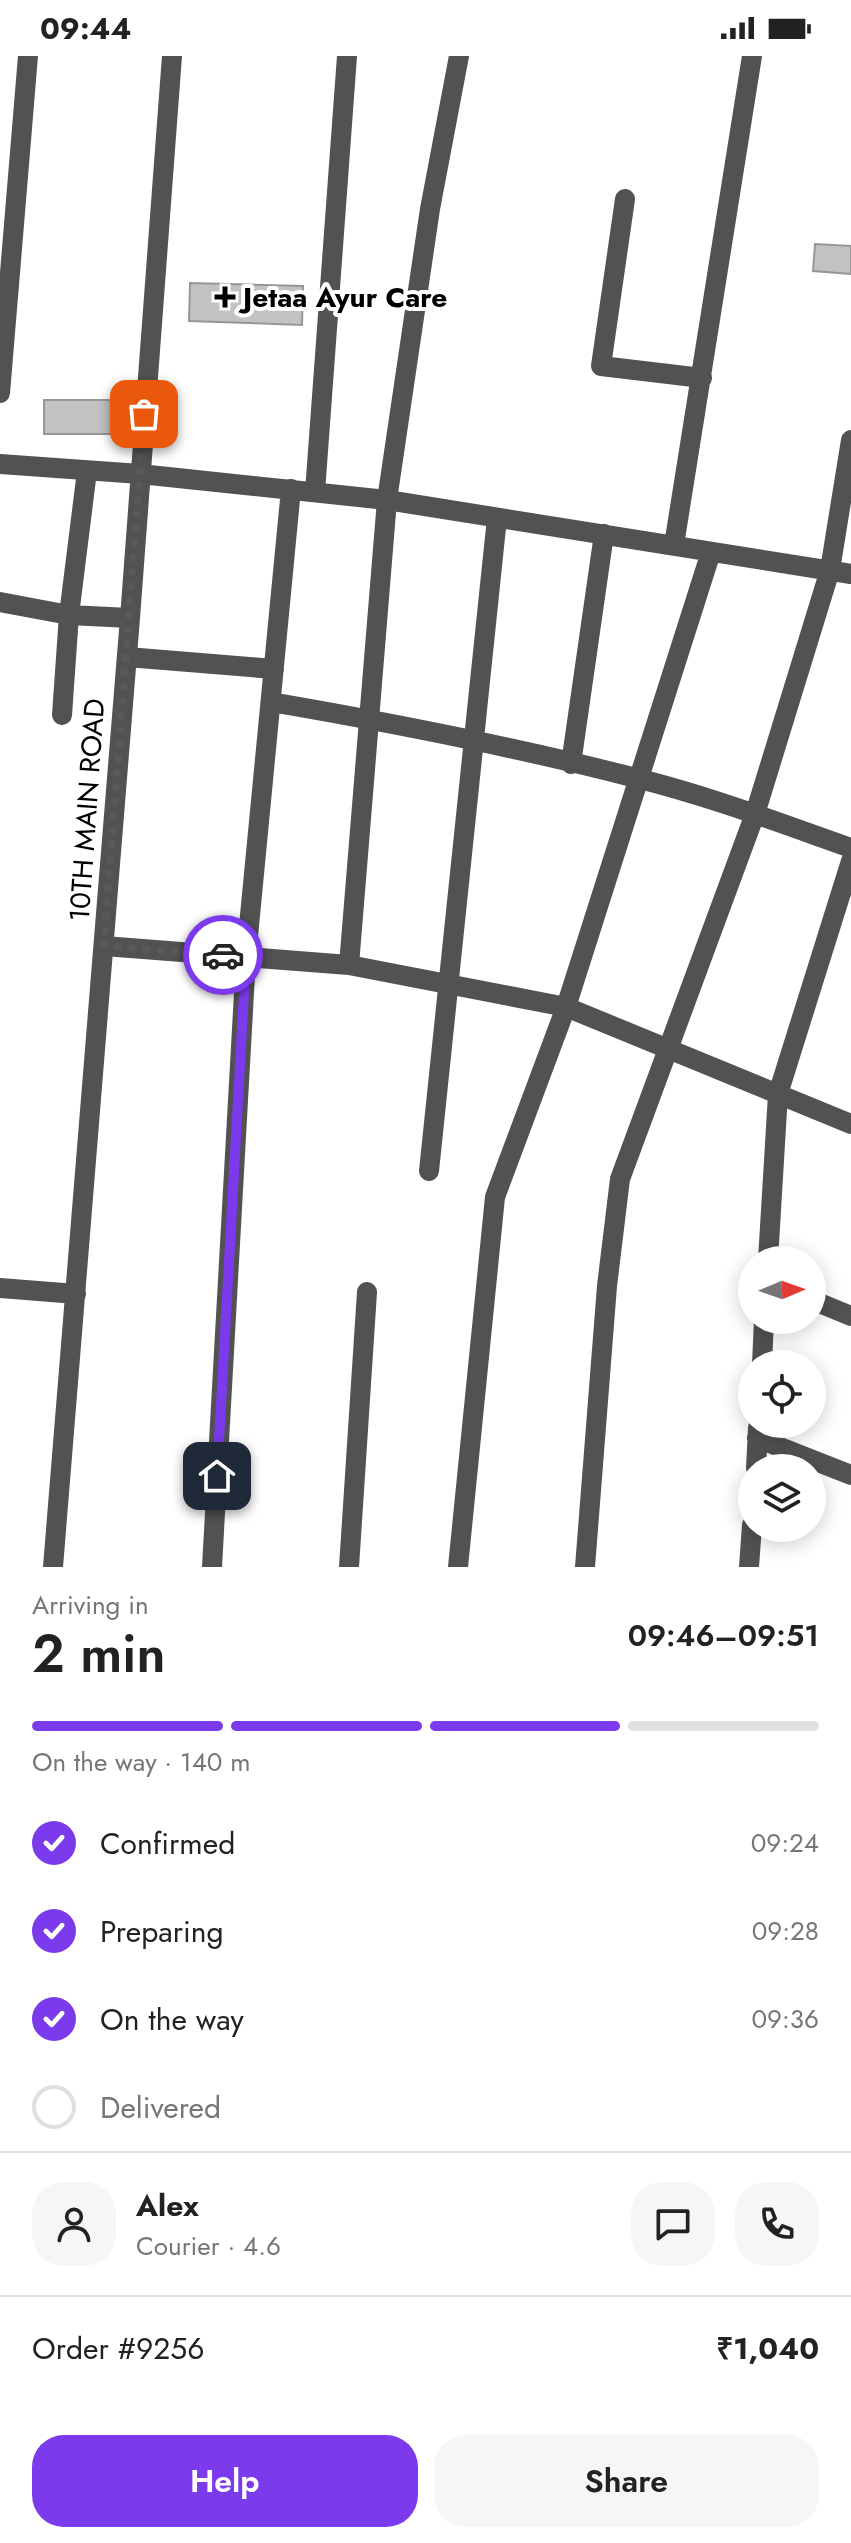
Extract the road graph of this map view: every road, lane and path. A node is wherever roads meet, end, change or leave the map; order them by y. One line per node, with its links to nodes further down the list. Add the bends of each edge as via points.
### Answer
1 (28, 56): 7 (street)
2 (172, 56): 13 (street, 10TH MAIN ROAD)
3 (347, 56): 15 (street)
4 (459, 56): 16 (street, via 430,209)
5 (752, 56): 8 (street)
6 (625, 199): 8 (street, via 601,366)
7 (3, 321): 9 (street)
8 (702, 378): 19 (street)
9 (0, 393)
10 (851, 440): 21 (street)
11 (0, 464): 12 (street)
12 (87, 471): 13 (street); 24 (street)
13 (140, 474): 14 (street); 25 (street, 10TH MAIN ROAD)
14 (291, 489): 15 (street); 27 (street)
15 (315, 492): 16 (street)
16 (387, 500): 17 (street); 30 (street)
17 (497, 518): 18 (street); 31 (street)
18 (604, 534): 19 (street); 32 (street)
19 (674, 545): 20 (street)
20 (711, 552): 21 (street); 33 (street)
21 (830, 570): 22 (street); 34 (street)
22 (851, 574)
23 (0, 602): 24 (street)
24 (69, 615): 25 (street); 29 (street)
25 (130, 618): 26 (street, 10TH MAIN ROAD)
26 (127, 657): 27 (street); 37 (street, 10TH MAIN ROAD)
27 (274, 669): 28 (street)
28 (271, 702): 30 (street); 38 (street)
29 (62, 715)
30 (368, 718): 31 (street); 39 (street)
31 (474, 742): 32 (street); 40 (street)
32 (571, 764): 33 (street)
33 (637, 778): 34 (street); 41 (street)
34 (755, 814): 35 (street); 42 (street)
35 (851, 848)
36 (851, 861): 43 (street)
37 (104, 946): 38 (street); 49 (street, 10TH MAIN ROAD)
38 (246, 957): 39 (street); 56 (street)
39 (349, 965): 40 (street)
40 (447, 983): 41 (street); 45 (street)
41 (566, 1007): 42 (street); 58 (street, via 495,1197)
42 (667, 1047): 43 (street); 59 (street, via 620,1179)
43 (778, 1094): 44 (street); 46 (street)
44 (851, 1124)
45 (429, 1171)
46 (769, 1246)
47 (0, 1288): 49 (street)
48 (367, 1292): 57 (street)
49 (76, 1294): 55 (street, 10TH MAIN ROAD)
50 (826, 1306): 51 (street)
51 (851, 1316)
52 (773, 1438): 53 (street)
53 (851, 1475)
54 (751, 1542): 60 (street)
55 (53, 1567)
56 (212, 1567)
57 (349, 1567)
58 (458, 1567)
59 (585, 1567)
60 (749, 1567)

